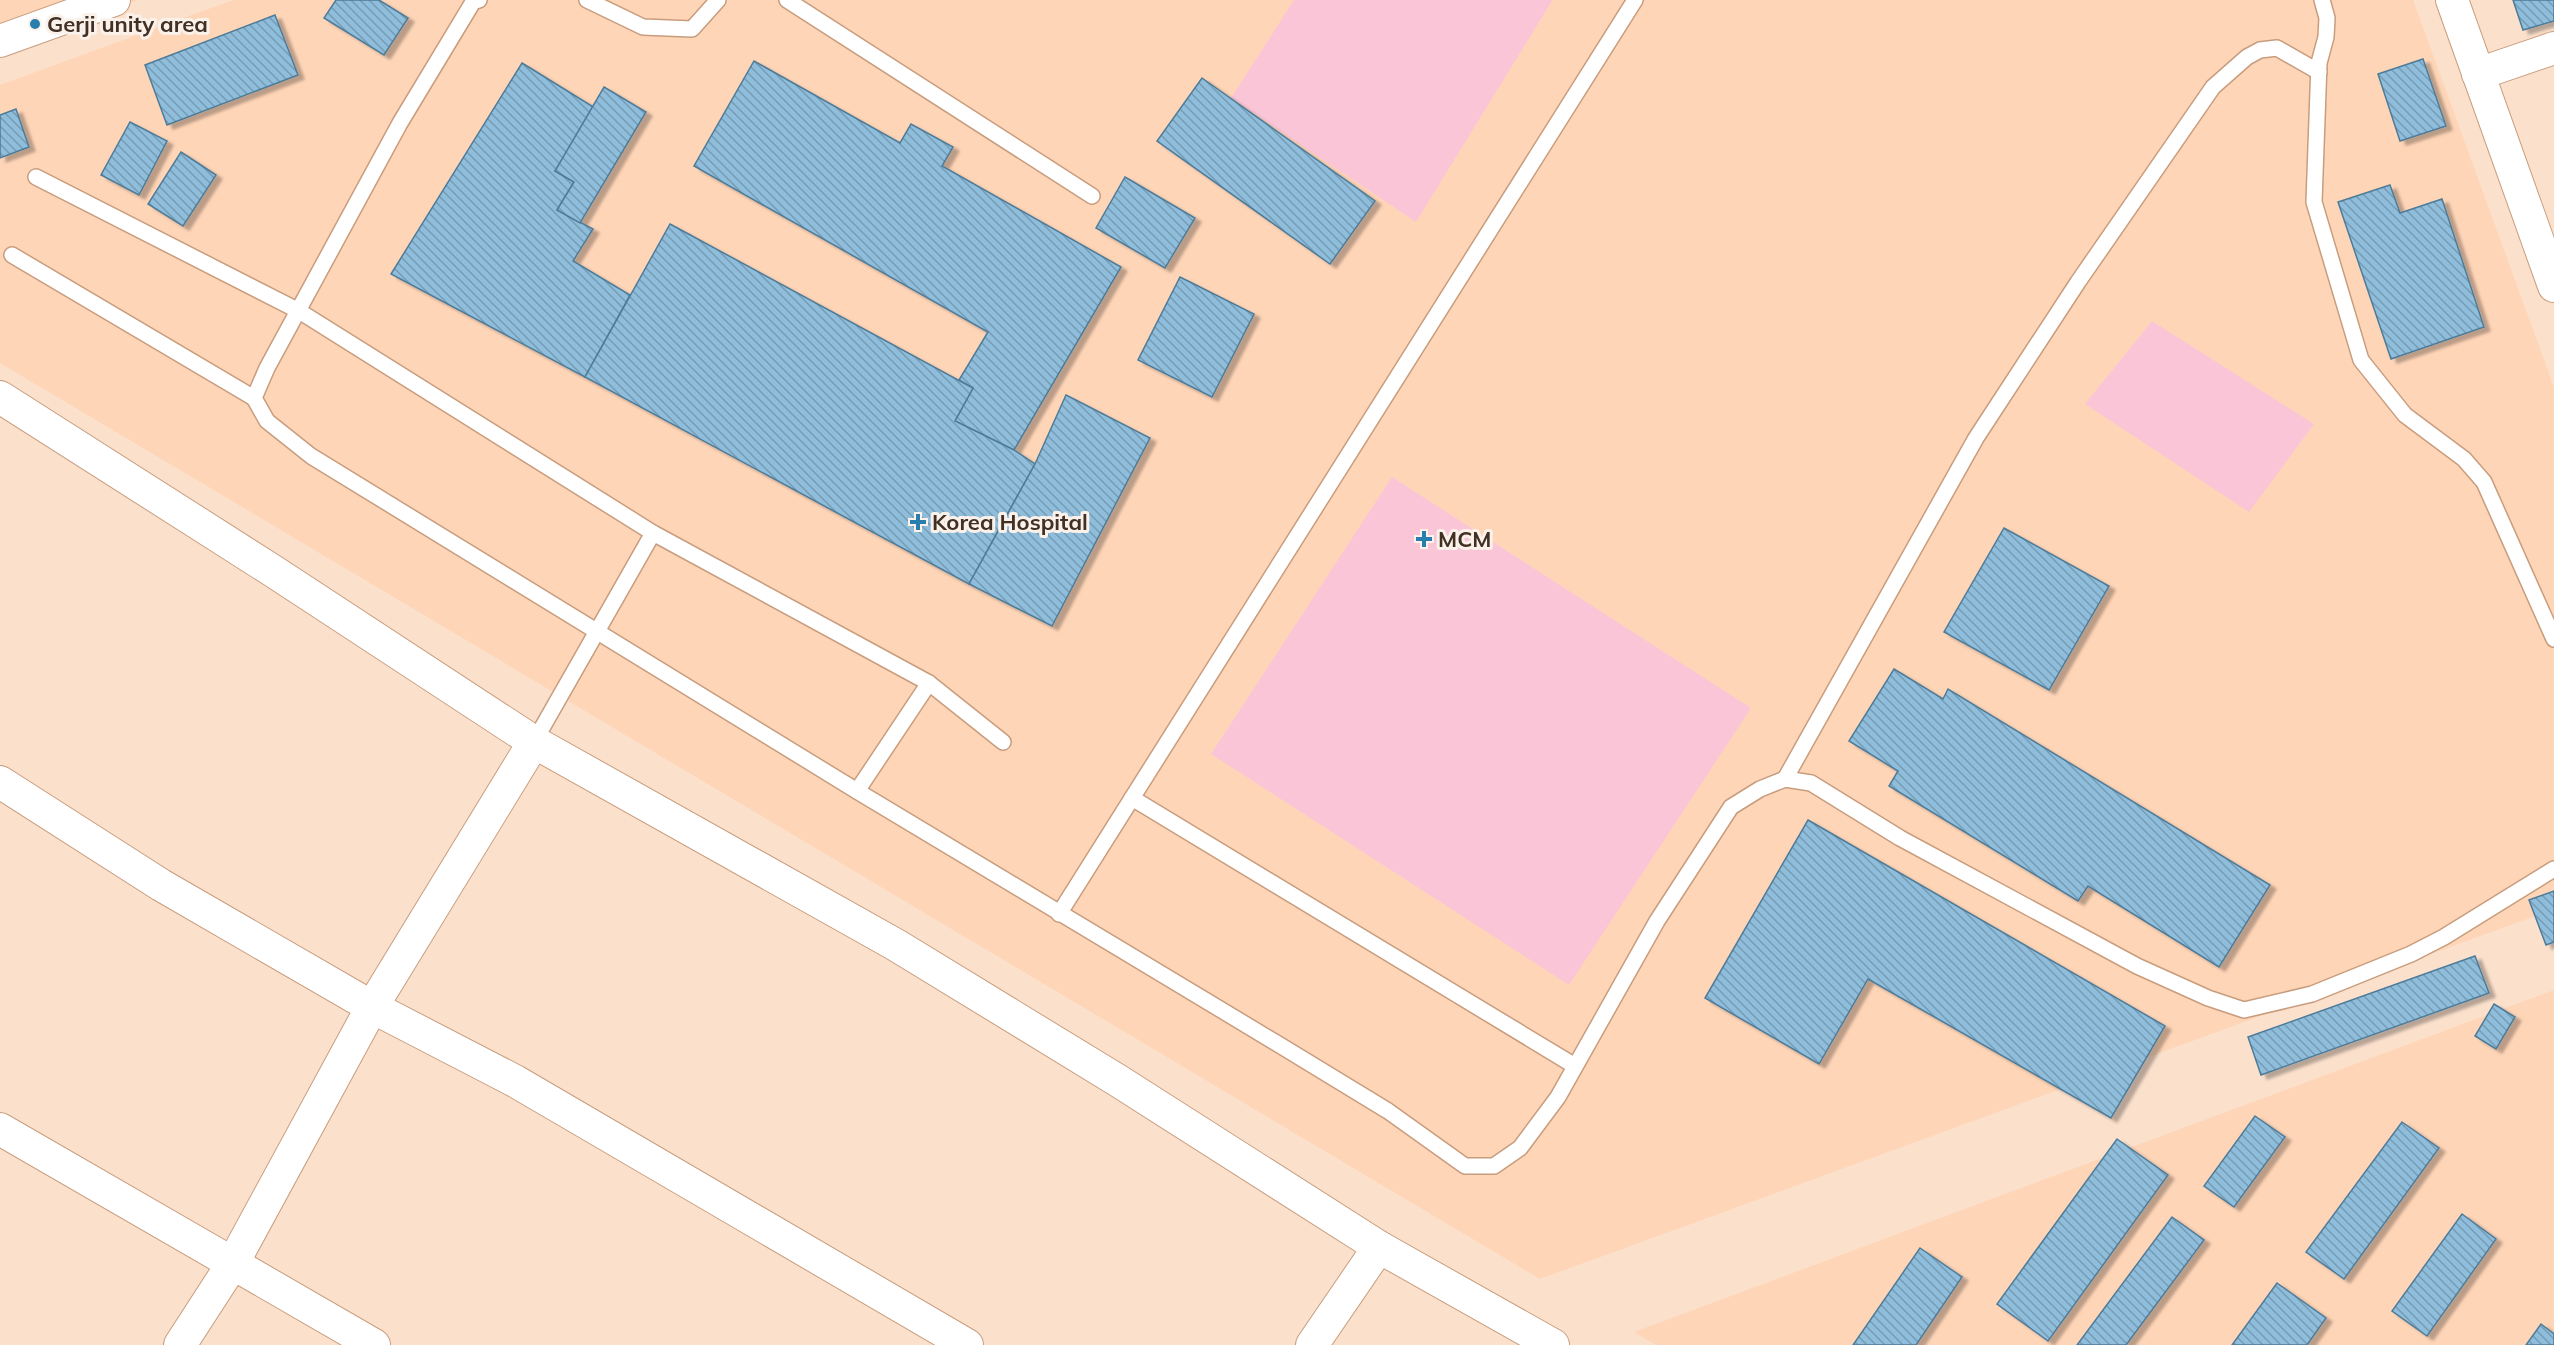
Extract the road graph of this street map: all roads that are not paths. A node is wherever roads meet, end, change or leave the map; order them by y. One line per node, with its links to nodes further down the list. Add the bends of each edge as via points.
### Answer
1 (114, 0): 9 (street)
2 (479, 0): 17 (lane, via 400,123)
3 (586, 0): 4 (lane, via 643,27 692,29)
4 (718, 0)
5 (787, 0): 14 (lane)
6 (1635, 0): 29 (lane)
7 (2322, 0): 11 (lane, via 2326,18)
8 (2452, 0): 12 (street)
9 (0, 41)
10 (2554, 48): 12 (street)
11 (2319, 72): 22 (lane, via 2314,202 2361,360 2405,415 2464,459 2484,482); 26 (lane, via 2277,48 2260,50 2213,87 1976,438)
12 (2478, 74): 16 (street)
13 (36, 177): 17 (lane)
14 (1092, 196)
15 (12, 255): 19 (lane)
16 (2554, 286)
17 (299, 311): 19 (lane); 20 (lane)
18 (0, 397): 24 (street)
19 (255, 398): 21 (lane, via 267,421 311,456)
20 (653, 533): 21 (lane); 23 (lane)
21 (598, 631): 24 (lane); 28 (lane)
22 (2554, 639)
23 (929, 683): 25 (lane); 28 (lane)
24 (534, 742): 32 (street); 35 (street, via 896,945)
25 (1003, 742)
26 (1785, 779): 30 (lane, via 1811,783 1900,838 2137,966 2244,1010 2312,994 2411,954); 33 (lane, via 1731,807 1657,921)
27 (0, 782): 32 (street, via 161,885)
28 (857, 791): 31 (lane)
29 (1132, 798): 31 (lane); 33 (lane)
30 (2554, 869)
31 (1059, 914): 33 (lane, via 1338,1080 1466,1166 1494,1166 1520,1148 1558,1097)
32 (372, 1007): 36 (street); 39 (street, via 515,1081)
33 (1575, 1066)
34 (0, 1129): 36 (street)
35 (1379, 1247): 40 (street); 41 (street)
36 (233, 1263): 37 (street); 38 (street)
37 (180, 1345)
38 (374, 1345)
39 (967, 1345)
40 (1312, 1345)
41 (1553, 1345)

